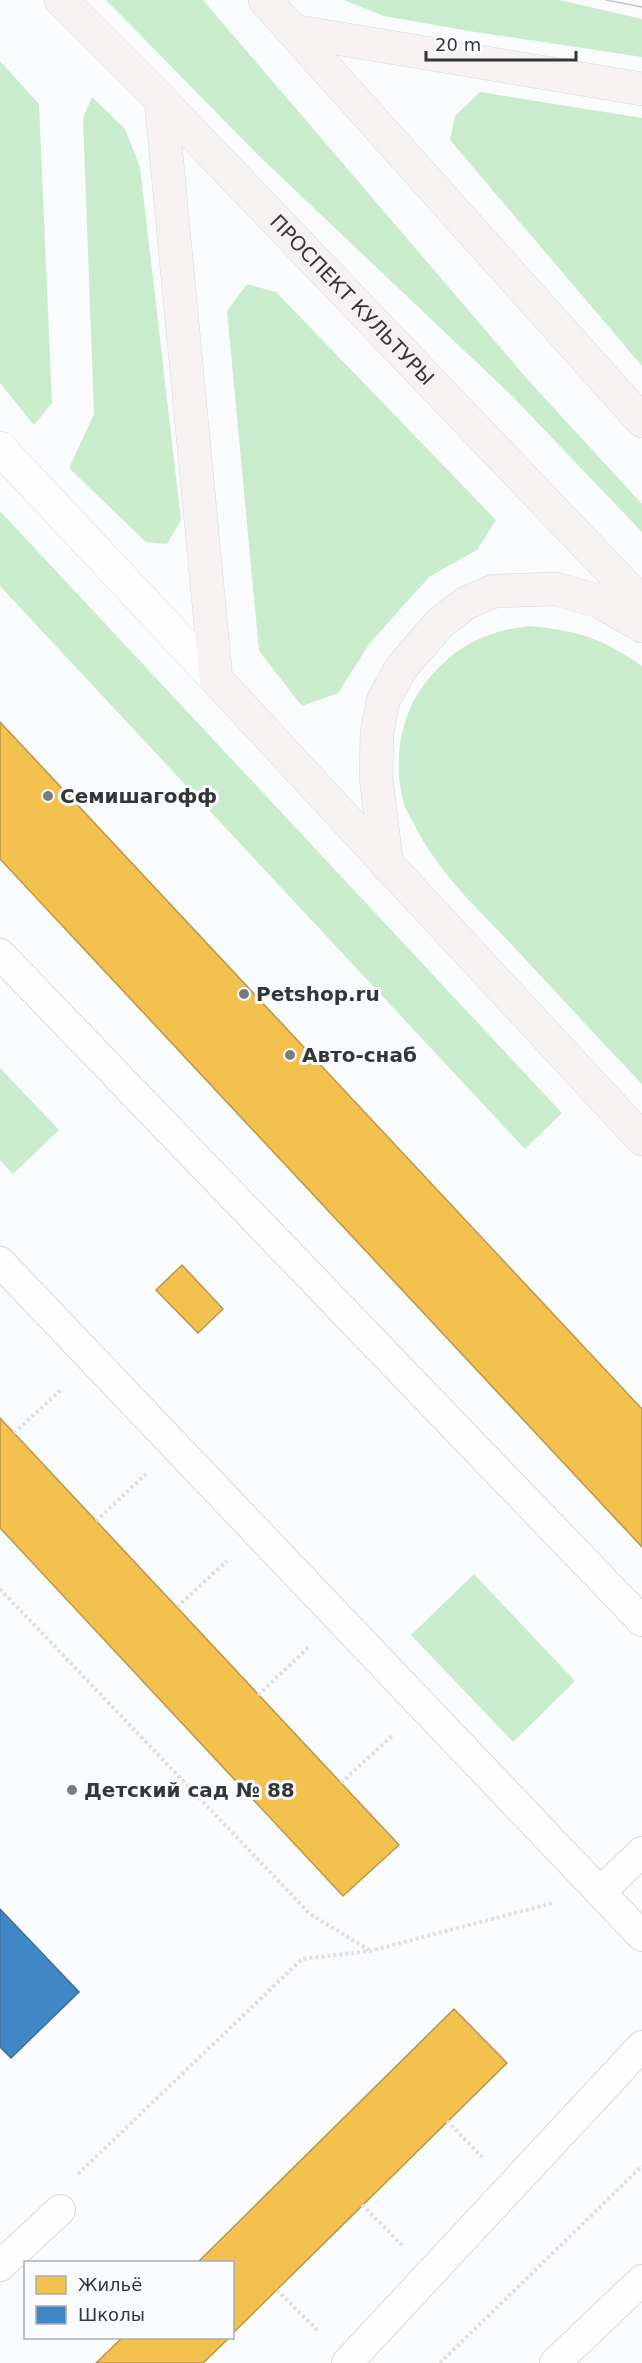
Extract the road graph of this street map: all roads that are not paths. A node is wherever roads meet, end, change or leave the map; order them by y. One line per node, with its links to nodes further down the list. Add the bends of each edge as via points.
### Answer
1 (61, 0): 5 (main road, ПРОСПЕКТ КУЛЬТУРЫ)
2 (265, 0): 3 (main road)
3 (293, 31): 4 (main road); 6 (main road)
4 (642, 89)
5 (161, 100): 8 (main road, ПРОСПЕКТ КУЛЬТУРЫ); 10 (main road)
6 (642, 421)
7 (4, 461): 10 (street)
8 (642, 603)
9 (642, 627): 11 (main road, via 599,601 556,589 494,591 466,603 440,623 401,668 383,701 377,732 376,778)
10 (216, 679): 11 (main road)
11 (387, 866): 13 (main road)
12 (0, 954): 15 (lane)
13 (642, 1138)
14 (0, 1262): 17 (lane)
15 (642, 1621)
16 (642, 1852): 17 (lane)
17 (600, 1892): 18 (lane)
18 (642, 1936)
19 (642, 2046): 23 (lane)
20 (60, 2210): 21 (lane)
21 (0, 2266)
22 (642, 2280): 24 (lane)
23 (348, 2363)
24 (555, 2363)

